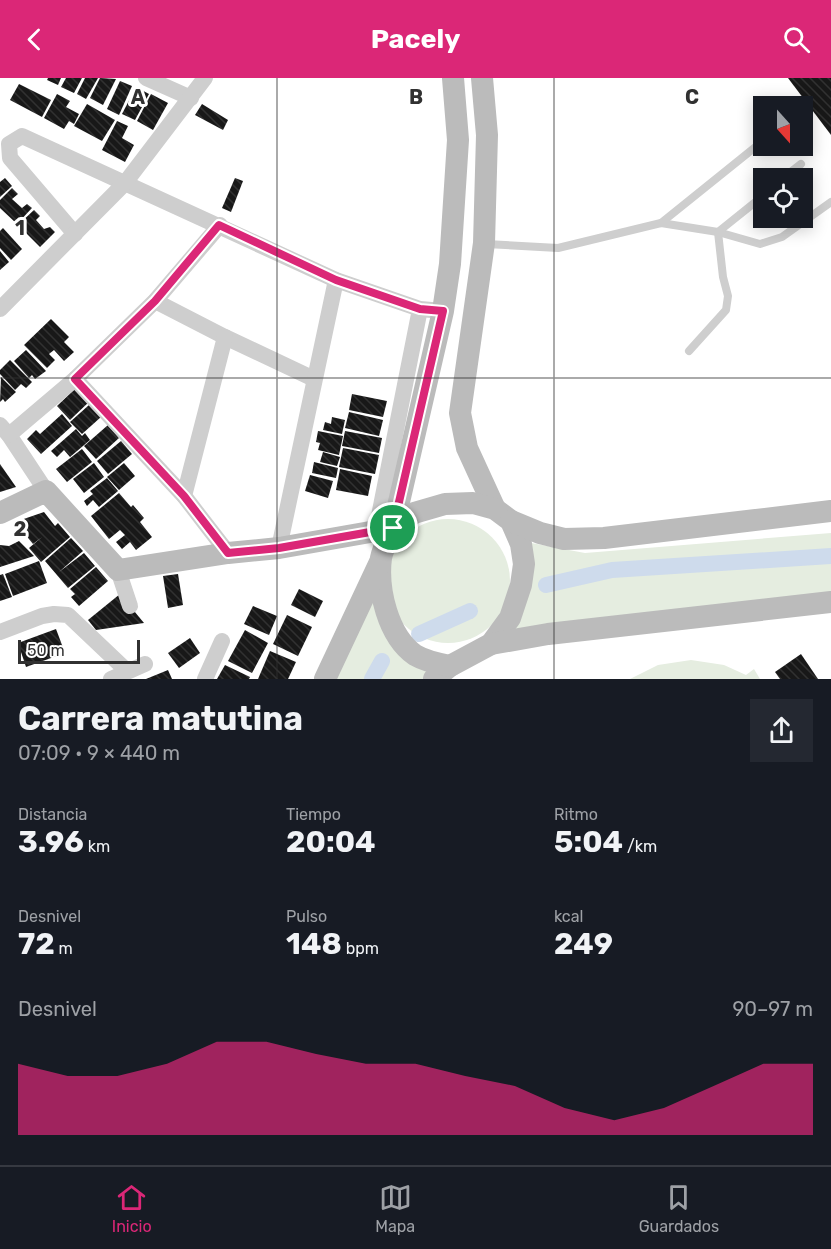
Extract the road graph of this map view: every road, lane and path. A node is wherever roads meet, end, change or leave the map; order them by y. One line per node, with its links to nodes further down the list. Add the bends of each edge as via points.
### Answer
1 (146, 78): 5 (street)
2 (205, 78): 5 (street)
3 (453, 78): 21 (main road, via 458,140)
4 (482, 78): 16 (main road, via 486,135)
5 (191, 99): 9 (street)
6 (753, 149): 12 (lane)
7 (801, 164): 8 (lane)
8 (796, 168)
9 (125, 183): 13 (street); 15 (street); 15 (street, via 22,136 9,144 10,158)
10 (831, 202): 14 (lane, via 771,242 760,244)
11 (753, 204): 14 (lane)
12 (661, 223): 14 (lane); 16 (lane, via 558,248)
13 (219, 225): 17 (street); 18 (street)
14 (718, 232): 23 (lane, via 728,296 726,310)
15 (75, 234): 19 (street)
16 (484, 243): 31 (main road, via 460,413 467,448)
17 (336, 280): 20 (street); 25 (street)
18 (155, 301): 22 (street); 24 (street)
19 (0, 309)
20 (420, 309): 21 (street); 32 (street)
21 (443, 311): 32 (main road)
22 (225, 338): 25 (street); 28 (street)
23 (689, 351)
24 (75, 379): 26 (street); 28 (street)
25 (314, 379): 33 (street)
26 (5, 430): 27 (street)
27 (46, 491): 30 (main road); 36 (main road)
28 (184, 496): 34 (street)
29 (831, 511): 31 (main road, via 604,538 564,539 540,533)
30 (0, 513)
31 (503, 515): 32 (main road, via 473,503 445,504 414,513); 41 (main road, via 521,544 524,564 510,618)
32 (384, 529): 33 (main road); 35 (main road)
33 (279, 548): 34 (main road)
34 (228, 553): 36 (main road)
35 (381, 558): 44 (main road, via 388,622 401,642); 47 (main road)
36 (118, 570): 38 (street)
37 (831, 602): 41 (main road)
38 (130, 606)
39 (0, 632): 43 (street, via 42,616 68,615)
40 (222, 641): 46 (street)
41 (491, 644): 44 (main road)
42 (145, 664): 43 (street)
43 (128, 671): 45 (street)
44 (442, 673)
45 (111, 679)
46 (205, 679)
47 (325, 679)

